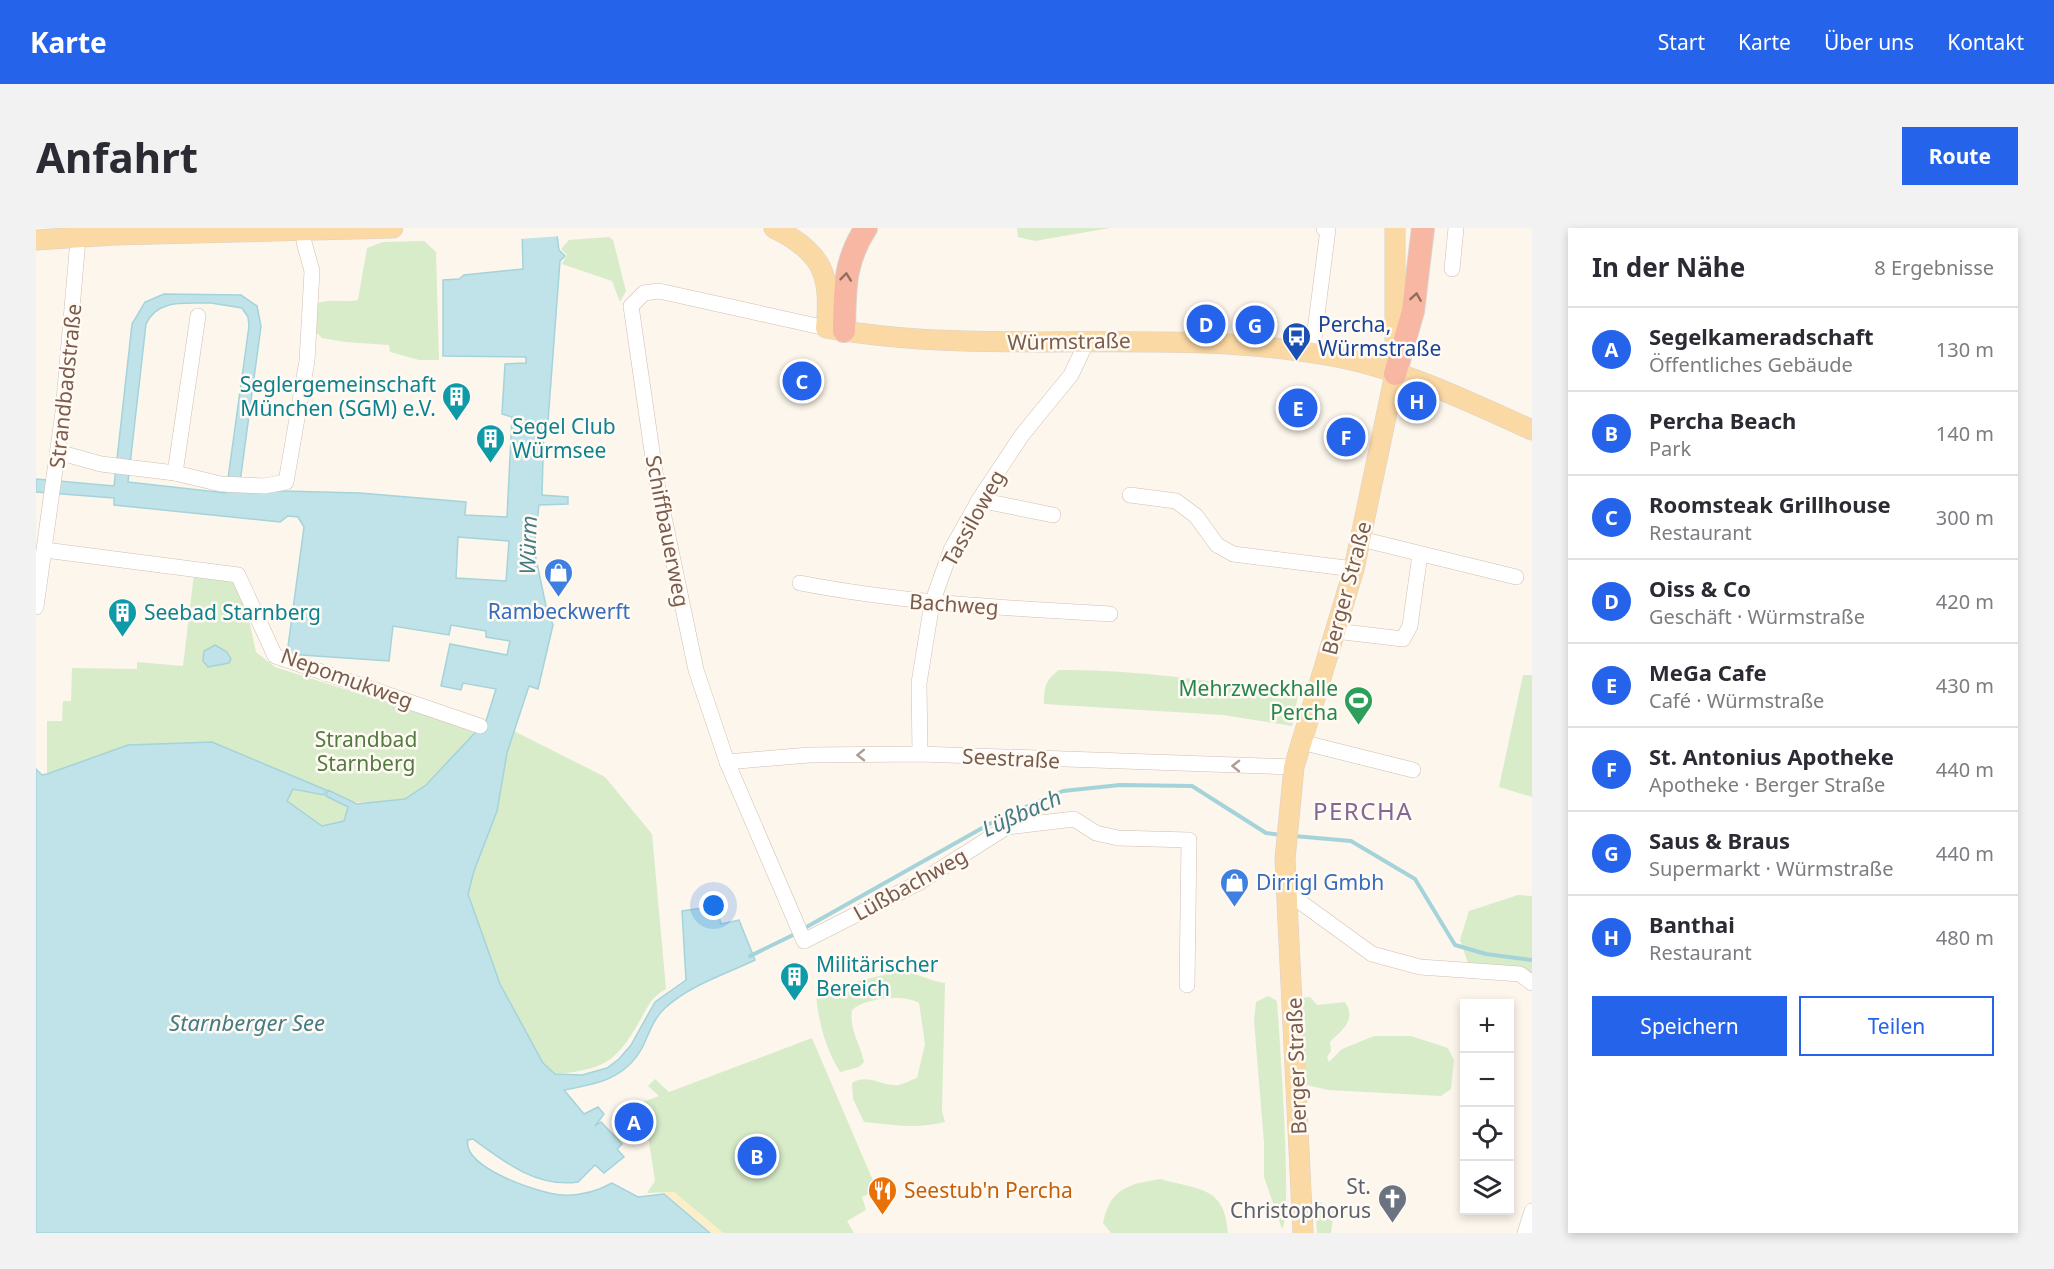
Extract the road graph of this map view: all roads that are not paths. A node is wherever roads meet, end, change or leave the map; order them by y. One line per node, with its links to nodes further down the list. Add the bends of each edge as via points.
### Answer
1 (172, 228): 10 (main road)
2 (393, 228): 10 (main road)
3 (774, 228): 15 (main road, via 804,246 825,275)
4 (866, 228): 15 (highway, one-way to 4, via 847,264)
5 (1395, 228): 18 (main road, Berger Straße)
6 (1423, 228): 18 (highway, one-way to 6, via 1413,311)
7 (1456, 228): 13 (street)
8 (1324, 229): 17 (street, via 1328,229)
9 (79, 232): 10 (main road); 11 (main road); 20 (street, Strandbadstraße)
10 (114, 235)
11 (36, 240)
12 (304, 242): 21 (street, via 312,272 307,361 286,482 249,487)
13 (1452, 269)
14 (198, 316): 21 (street)
15 (835, 330): 16 (main road, Würmstraße, via 964,342); 38 (street, Schiffbauerweg, via 659,291 644,293 631,306 656,479 694,659)
16 (1087, 341): 17 (main road, Würmstraße, via 1226,344); 23 (street, Tassiloweg, via 1071,375 1022,435)
17 (1312, 354): 18 (main road, Würmstraße)
18 (1395, 374): 19 (main road, Würmstraße); 25 (main road, Berger Straße)
19 (1532, 430)
20 (58, 452): 21 (street, via 137,470); 26 (street, Strandbadstraße)
21 (175, 473)
22 (1130, 495): 28 (street, via 1176,501 1196,516 1217,545 1233,554)
23 (979, 500): 24 (street); 31 (street, Tassiloweg, via 951,550)
24 (1053, 515)
25 (1361, 539): 27 (street); 28 (main road, Berger Straße)
26 (45, 550): 32 (street, Strandbadstraße); 35 (street, Nepomukweg, via 238,575 274,656)
27 (1420, 554): 29 (street); 34 (street, via 1410,626 1403,639)
28 (1354, 569): 34 (main road, Berger Straße)
29 (1516, 577)
30 (800, 583): 31 (street, Bachweg, via 869,597)
31 (932, 603): 33 (street, Bachweg); 37 (street, Tassiloweg, via 919,683)
32 (36, 607)
33 (1110, 614)
34 (1335, 631): 36 (main road, Berger Straße)
35 (480, 726)
36 (1301, 742): 39 (main road, Berger Straße); 40 (street)
37 (920, 754): 38 (street, Seestraße, one-way to 38, via 809,755); 39 (street, Seestraße, one-way to 37)
38 (727, 762): 42 (street, Schiffbauerweg)
39 (1294, 767): 41 (main road, Berger Straße, via 1286,831)
40 (1413, 770)
41 (1288, 894): 43 (street, via 1372,954 1420,967 1520,974); 46 (main road, Berger Straße)
42 (804, 941): 44 (street, Lüßbachweg, via 920,882 1007,827 1074,819 1096,833 1118,838 1189,840)
43 (1532, 983)
44 (1187, 986)
45 (1532, 1210): 47 (street)
46 (1303, 1233)
47 (1526, 1233)

